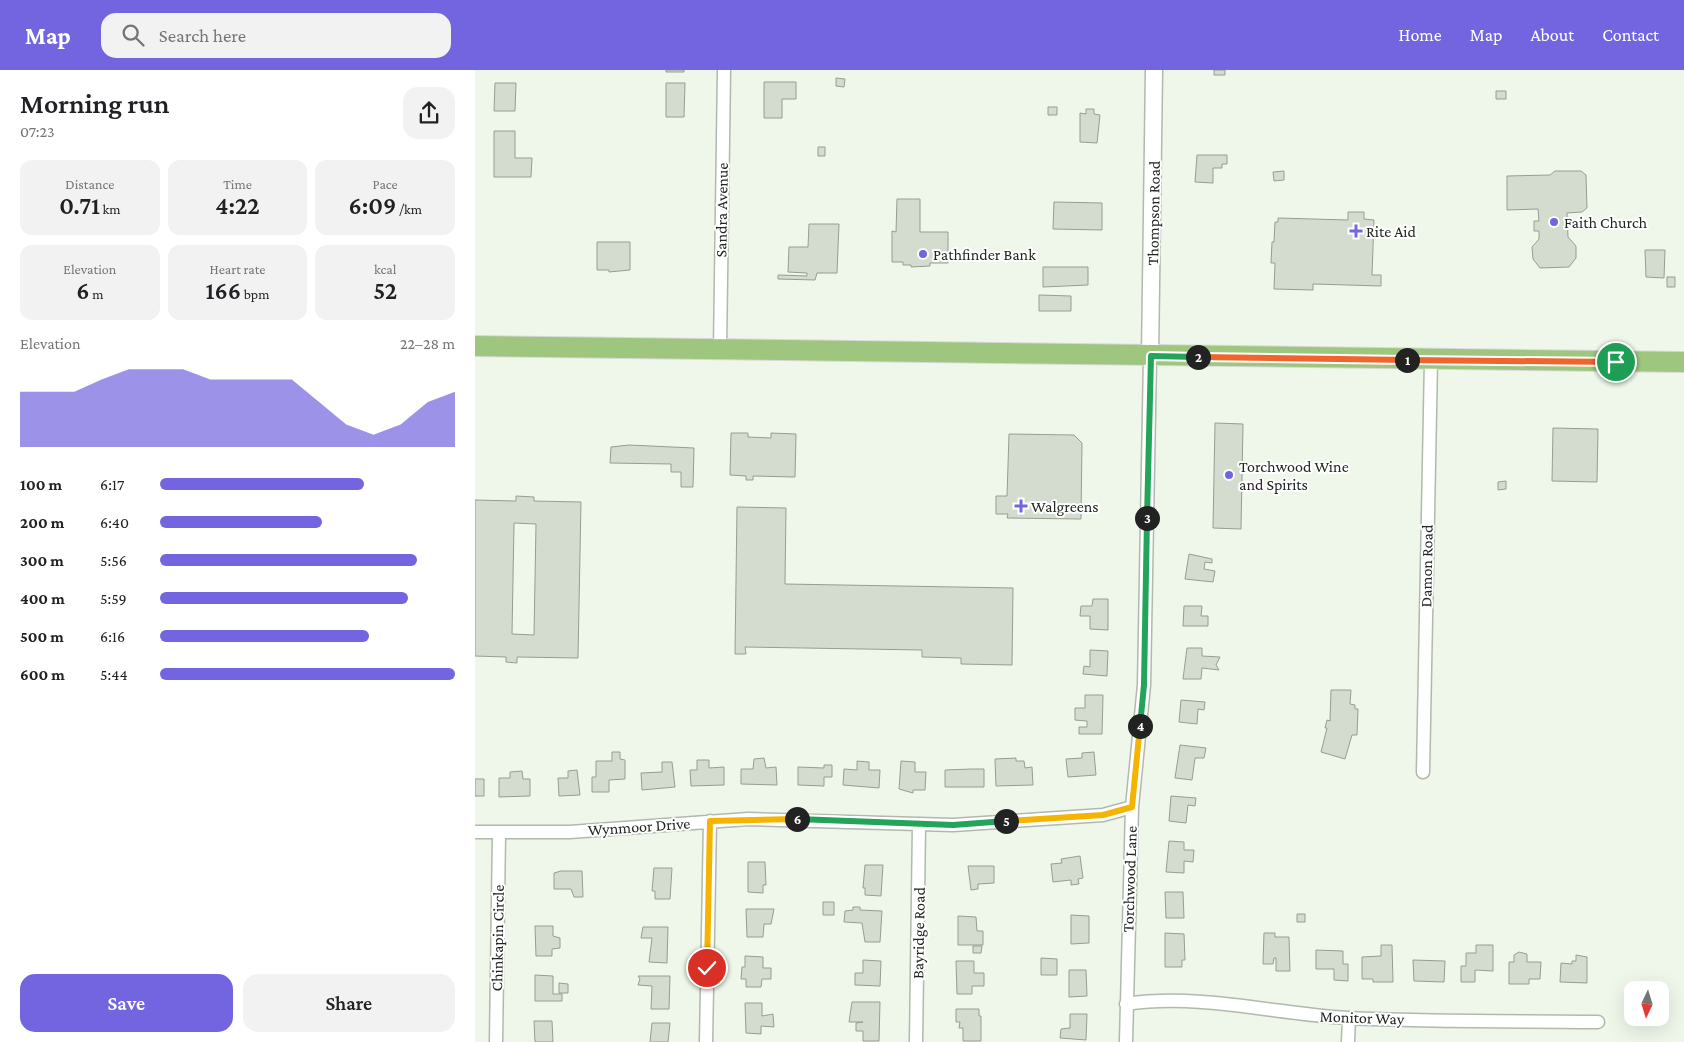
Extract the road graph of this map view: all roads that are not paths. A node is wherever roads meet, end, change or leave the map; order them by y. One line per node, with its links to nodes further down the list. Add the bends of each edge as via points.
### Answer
1 (724, 70): 4 (street, Sandra Avenue)
2 (1154, 70): 5 (street, Thompson Road)
3 (475, 346): 4 (main road)
4 (721, 349): 5 (main road)
5 (1151, 356): 6 (main road); 9 (street, Torchwood Lane, via 1144,685)
6 (1431, 360): 7 (main road); 8 (street, Damon Road)
7 (1684, 362)
8 (1423, 772)
9 (1132, 807): 11 (street, Wynmoor Drive, via 1103,815 953,825); 14 (street, Torchwood Lane)
10 (710, 821): 11 (street, Wynmoor Drive, via 822,820); 13 (street, Wynmoor Drive, via 570,832); 18 (street)
11 (919, 824): 19 (street, Bayridge Road)
12 (475, 832): 13 (street, Wynmoor Drive)
13 (499, 833): 17 (street, Chinkapin Circle)
14 (1126, 1004): 15 (street, Monitor Way, via 1149,1000 1229,1003); 20 (street, Torchwood Lane)
15 (1349, 1018): 16 (street, Monitor Way); 21 (street)
16 (1598, 1022)
17 (496, 1042)
18 (705, 1042)
19 (916, 1042)
20 (1125, 1042)
21 (1348, 1042)

